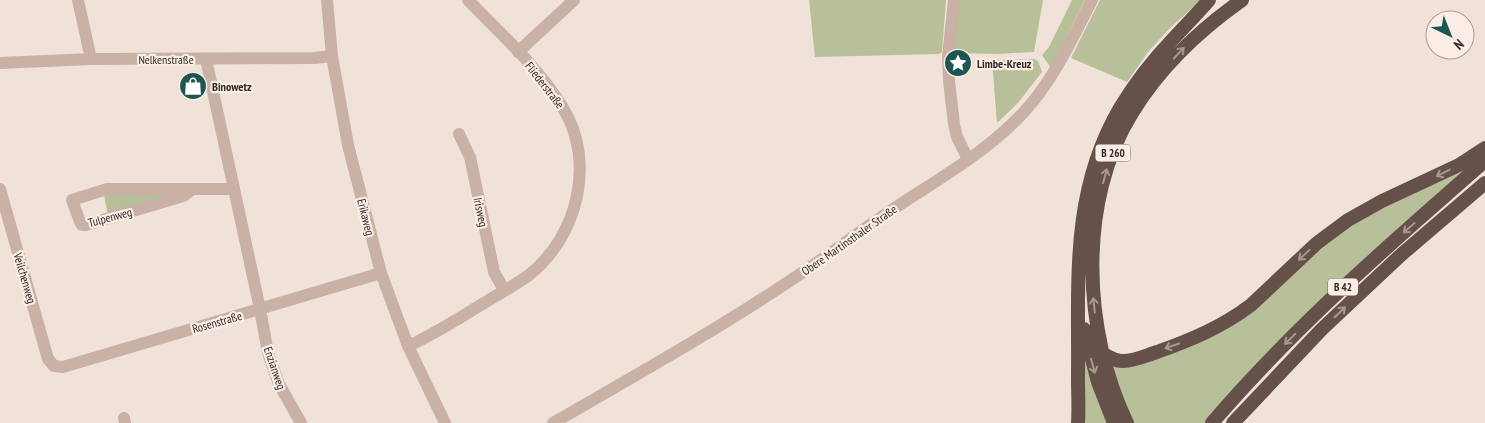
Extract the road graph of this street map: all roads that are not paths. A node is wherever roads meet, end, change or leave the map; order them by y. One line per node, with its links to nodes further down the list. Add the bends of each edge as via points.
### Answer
1 (78, 0): 13 (street)
2 (327, 0): 12 (street, Erikaweg)
3 (468, 0): 11 (street, Fliederstraße)
4 (574, 0): 11 (street)
5 (954, 0): 18 (street, via 949,81 957,138)
6 (1092, 0): 18 (street, Obere Martinsthaler Straße, via 1038,96 1008,128)
7 (1209, 0): 10 (highway)
8 (1220, 0): 10 (highway, B 260)
9 (1242, 0): 29 (highway, B 260, one-way to 9, via 1094,302 1093,250 1100,195 1118,140 1131,114 1164,68 1203,29)
10 (1172, 40): 26 (highway, B 260, via 1120,108 1099,152 1089,183 1082,223)
11 (518, 52): 25 (street, Fliederstraße, via 553,93 570,120 578,149 580,183 573,212 555,246 529,274)
12 (332, 56): 14 (street, Nelkenstraße); 24 (street, Erikaweg, via 348,145)
13 (92, 59): 14 (street, Nelkenstraße); 15 (street, Nelkenstraße)
14 (206, 59): 23 (street)
15 (0, 63)
16 (459, 134): 25 (street, Irisweg, via 470,156 494,272)
17 (1485, 148): 29 (highway, one-way to 29, via 1348,220 1310,249 1251,305 1215,329 1130,361 1117,361)
18 (968, 159): 33 (street, Obere Martinsthaler Straße, via 772,292)
19 (1485, 161): 37 (highway, B 42, one-way to 37, via 1341,289)
20 (1485, 183): 38 (highway, B 42, one-way to 20, via 1334,317)
21 (0, 189): 30 (street, Veilchenweg, via 48,359)
22 (193, 189): 22 (street, Tulpenweg, via 107,189 72,200 80,222 86,226 183,196); 23 (street, Tulpenweg)
23 (234, 190): 27 (street)
24 (380, 273): 27 (street, Rosenstraße); 28 (street, Erikaweg)
25 (504, 290): 28 (street, Fliederstraße)
26 (1079, 301): 34 (highway); 35 (highway, B 260, one-way to 35, via 1094,369)
27 (260, 309): 30 (street, Rosenstraße, via 63,367); 31 (street, Enzianweg, via 268,353 279,384)
28 (408, 346): 32 (street, Erikaweg)
29 (1102, 353): 36 (highway, B 260)
30 (54, 366)
31 (300, 423)
32 (445, 423)
33 (553, 423)
34 (1078, 423)
35 (1114, 423)
36 (1127, 423)
37 (1212, 423)
38 (1233, 423)

